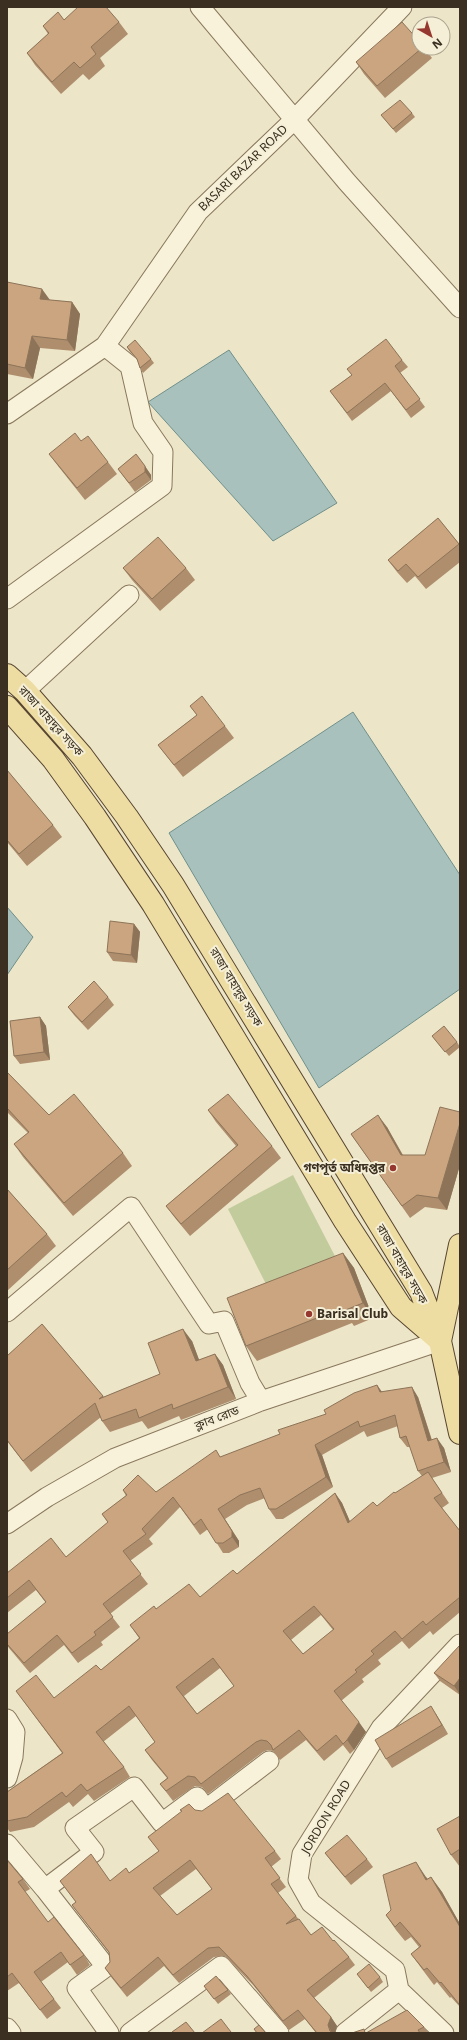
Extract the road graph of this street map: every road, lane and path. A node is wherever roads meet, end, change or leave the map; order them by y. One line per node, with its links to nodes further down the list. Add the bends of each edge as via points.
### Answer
1 (200, 7): 3 (street)
2 (402, 7): 3 (street, BASARI BAZAR ROAD)
3 (294, 120): 4 (street); 5 (street, BASARI BAZAR ROAD, via 198,212)
4 (460, 308)
5 (105, 346): 6 (street); 8 (street, via 130,366 144,423 163,452 162,486)
6 (7, 414)
7 (129, 595): 10 (street)
8 (7, 599)
9 (7, 675): 10 (main road, রাজা বাহাদুর সড়ক)
10 (25, 691): 14 (main road, রাজা বাহাদুর সড়ক, via 82,756 173,885 421,1292)
11 (7, 707): 14 (main road, রাজা বাহাদুর সড়ক, via 53,759 95,816 153,904 345,1220 401,1307)
12 (460, 1245): 14 (main road)
13 (7, 1312): 15 (street, via 131,1207 209,1324 224,1321 250,1383)
14 (440, 1341): 15 (street, ক্লাব রোড); 16 (main road)
15 (261, 1401): 17 (street, ক্লাব রোড, via 115,1458)
16 (460, 1432)
17 (7, 1524)
18 (460, 1644): 24 (street, JORDON ROAD, via 381,1728 302,1854 298,1880 311,1903 395,1970)
19 (7, 1719): 21 (street, via 14,1732 13,1757)
20 (269, 1761): 23 (street, via 206,1809 197,1797 162,1823 134,1787 75,1828 94,1852)
21 (7, 1778)
22 (7, 1844): 23 (street)
23 (45, 1889): 27 (street, via 106,1966 77,1988)
24 (399, 1990): 30 (street); 31 (street)
25 (7, 2028): 26 (street)
26 (11, 2033)
27 (109, 2033)
28 (130, 2033): 29 (street, via 221,1966)
29 (280, 2033)
30 (345, 2033)
31 (444, 2033)

